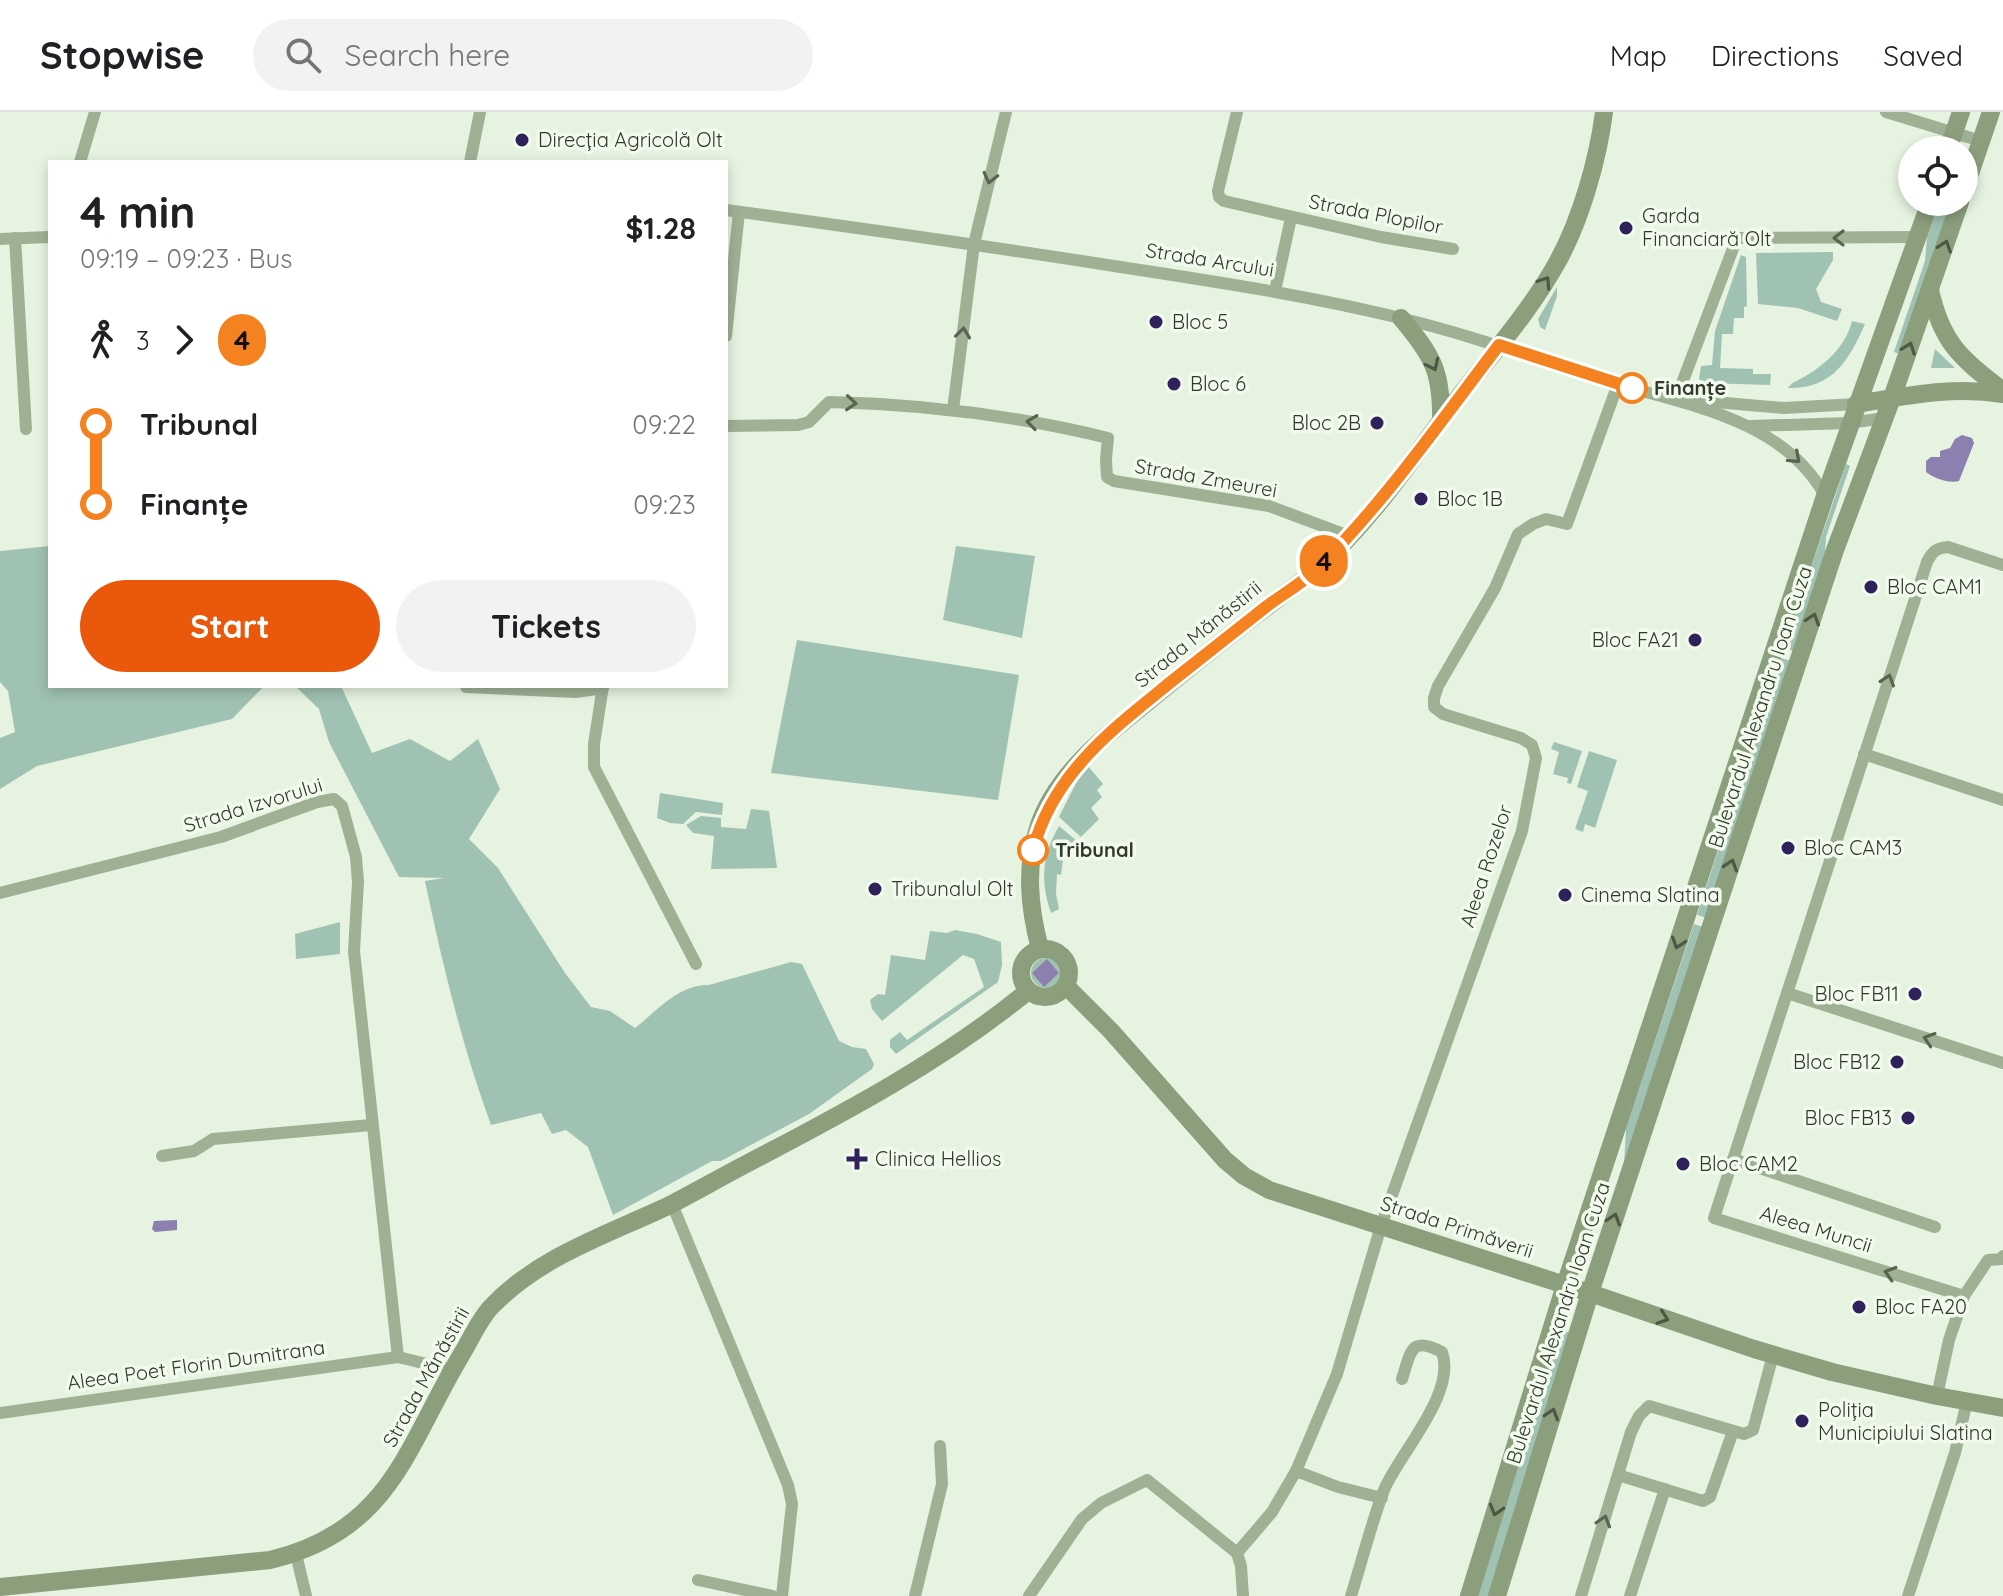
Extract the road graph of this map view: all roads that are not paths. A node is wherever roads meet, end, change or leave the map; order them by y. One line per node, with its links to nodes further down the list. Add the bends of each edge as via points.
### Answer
1 (95, 112): 13 (street)
2 (480, 112): 14 (street)
3 (1006, 112): 23 (street, one-way to 23)
4 (1237, 112): 18 (street, Strada Plopilor, via 1219,197)
5 (1604, 112): 29 (street, Strada Mănăstirii, one-way to 5, via 1537,294 1573,228)
6 (1886, 112): 9 (street)
7 (1961, 112): 10 (street)
8 (1991, 112): 11 (street)
9 (1940, 136)
10 (1953, 136)
11 (1981, 141): 12 (street)
12 (1978, 150)
13 (81, 160)
14 (470, 160)
15 (732, 211): 23 (street, Strada Arcului); 27 (street)
16 (1925, 216): 20 (street, Bulevardul Alexandru Ioan Cuza)
17 (1955, 216): 25 (street, Bulevardul Alexandru Ioan Cuza, one-way to 17)
18 (1291, 218): 24 (street, Strada Plopilor); 26 (street, Strada Plopilor)
19 (48, 237): 21 (street)
20 (1917, 237): 33 (street, one-way to 33, via 1737,238); 34 (street, Bulevardul Alexandru Ioan Cuza)
21 (15, 238): 22 (street); 41 (street)
22 (0, 239)
23 (974, 244): 26 (street, Strada Arcului); 35 (street, one-way to 23)
24 (1453, 249)
25 (1930, 289): 31 (street, via 1937,319 1950,342); 32 (street, Bulevardul Alexandru Ioan Cuza, one-way to 25)
26 (1275, 291): 28 (street, Strada Arcului)
27 (728, 294)
28 (1401, 318): 29 (street, Strada Arcului); 37 (street, one-way to 37, via 1437,369)
29 (1499, 345): 30 (street, Strada Arcului); 37 (street, Strada Mănăstirii)
30 (1618, 384): 33 (street, Strada Arcului); 61 (street, Aleea Rozelor, via 1567,524 1546,519 1518,534 1495,588 1434,698 1434,707 1443,714 1528,741 1536,758 1522,831)
31 (2003, 393): 32 (street, via 1938,390)
32 (1892, 398): 34 (street); 36 (street, Bulevardul Alexandru Ioan Cuza)
33 (1676, 399): 34 (street, Strada Arcului, via 1784,408); 40 (street, Strada Arcului)
34 (1856, 404): 38 (street, Bulevardul Alexandru Ioan Cuza)
35 (953, 410): 39 (street, Strada Zmeurei, one-way to 35, via 798,425 809,422 829,402); 43 (street, Strada Zmeurei, one-way to 35, via 1269,506 1114,481 1105,471 1108,438)
36 (1885, 418): 38 (street, Strada Arcului); 65 (street, Bulevardul Alexandru Ioan Cuza, one-way to 36, via 1835,550)
37 (1441, 421): 43 (street, Strada Mănăstirii)
38 (1849, 423): 40 (street, Strada Arcului); 42 (street, Bulevardul Alexandru Ioan Cuza)
39 (728, 426)
40 (1747, 426): 42 (street, Strada Arcului, one-way to 42, via 1802,464)
41 (26, 429)
42 (1825, 496): 64 (street, Bulevardul Alexandru Ioan Cuza, one-way to 64)
43 (1349, 536): 51 (street, Strada Mănăstirii, via 1312,573 1110,733 1058,791 1040,822 1029,876)
44 (2003, 565): 48 (street, Aleea Muncii, one-way to 44, via 1932,553 1948,547)
45 (488, 688): 46 (street)
46 (598, 688)
47 (603, 688): 52 (street, via 594,767)
48 (1864, 754): 49 (street); 55 (street, Aleea Muncii)
49 (2003, 800)
50 (0, 893): 57 (street, Strada Izvorului, via 221,837 334,799 342,806 356,857 354,951)
51 (1040, 949): 53 (street, Strada Primăverii, via 1054,950 1065,959 1070,972); 54 (street, via 1027,957 1021,970)
52 (696, 964)
53 (1066, 986): 54 (street, via 1048,997); 61 (street, Strada Primăverii, via 1244,1176 1269,1190)
54 (1028, 991): 60 (street, Strada Mănăstirii, via 869,1098)
55 (1787, 993): 56 (street, one-way to 55); 59 (street, Aleea Muncii)
56 (2003, 1063)
57 (371, 1125): 58 (street, via 213,1139 194,1151); 68 (street, Strada Izvorului)
58 (162, 1156)
59 (1733, 1159): 62 (street, Aleea Muncii); 66 (street, Aleea Muncii, one-way to 59, via 1714,1218)
60 (672, 1204): 69 (street, Strada Mănăstirii, via 531,1273 490,1307); 87 (street, via 788,1485 792,1504)
61 (1381, 1226): 64 (street, Strada Primăverii); 77 (street, Aleea Rozelor, via 1337,1374)
62 (1935, 1227)
63 (2003, 1256): 66 (street, via 1988,1260)
64 (1565, 1285): 65 (street, Strada Primăverii); 92 (street, Bulevardul Alexandru Ioan Cuza, one-way to 92)
65 (1590, 1293): 67 (street, Strada Primăverii, one-way to 67); 93 (street, Bulevardul Alexandru Ioan Cuza, one-way to 65)
66 (1964, 1296): 71 (street)
67 (1773, 1355): 71 (street, Strada Primăverii); 75 (street, via 1753,1430)
68 (398, 1357): 69 (street); 74 (street, Aleea Poet Florin Dumitrana)
69 (452, 1370): 82 (street, Strada Mănăstirii, via 408,1457 375,1501 347,1527)
70 (1402, 1379): 80 (street, via 1412,1348 1429,1345 1442,1352 1446,1362 1438,1393)
71 (1937, 1396): 72 (street, Strada Primăverii)
72 (1967, 1401): 73 (street, Strada Primăverii); 96 (street)
73 (2003, 1408)
74 (0, 1413)
75 (1733, 1431): 78 (street, via 1649,1406 1631,1432); 79 (street, via 1710,1497 1703,1501)
76 (940, 1446): 88 (street, via 942,1484)
77 (1296, 1471): 80 (street); 81 (street, Aleea Rozelor, via 1272,1512)
78 (1618, 1475): 79 (street); 94 (street, one-way to 78)
79 (1665, 1489): 95 (street)
80 (1382, 1498): 91 (street)
81 (1237, 1553): 89 (street, via 1147,1480 1082,1519); 90 (street)
82 (296, 1554): 84 (street, Strada Mănăstirii); 85 (street)
83 (698, 1580): 86 (street)
84 (0, 1587)
85 (306, 1596)
86 (773, 1596)
87 (782, 1596)
88 (915, 1596)
89 (1029, 1596)
90 (1243, 1596)
91 (1351, 1596)
92 (1469, 1596)
93 (1497, 1596)
94 (1581, 1596)
95 (1630, 1596)
96 (1908, 1596)

